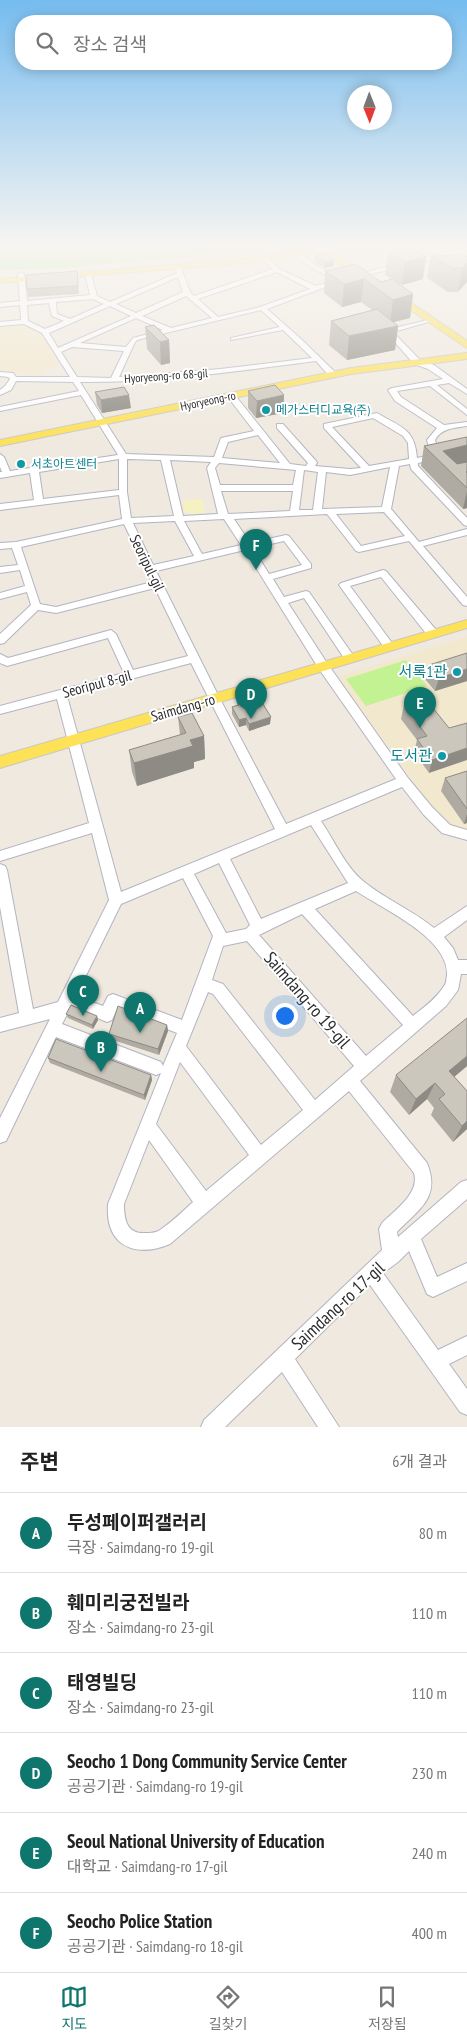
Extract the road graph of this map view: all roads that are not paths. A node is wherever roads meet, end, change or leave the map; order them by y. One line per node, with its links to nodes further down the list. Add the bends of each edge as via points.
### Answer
1 (24, 315): 14 (street)
2 (54, 315): 13 (street)
3 (84, 315): 13 (street)
4 (134, 315): 10 (street)
5 (140, 315): 10 (street)
6 (213, 315): 11 (street)
7 (236, 315): 11 (street)
8 (269, 315): 16 (street)
9 (422, 315): 12 (main road)
10 (137, 316): 17 (street); 20 (street)
11 (218, 319): 17 (street)
12 (430, 320): 21 (main road); 26 (street, via 388,332)
13 (70, 321): 18 (street)
14 (25, 322): 15 (street); 18 (street)
15 (0, 324)
16 (283, 328): 19 (street); 25 (street)
17 (169, 330): 22 (street, via 135,339)
18 (45, 332): 23 (street)
19 (233, 339)
20 (70, 345): 22 (street); 23 (street)
21 (467, 345)
22 (128, 349): 31 (street)
23 (57, 351): 30 (street)
24 (467, 356): 26 (main road, Hyoryeong-ro)
25 (318, 358): 28 (street); 31 (street, Hyoryeong-ro 68-gil)
26 (417, 362): 28 (main road, Hyoryeong-ro); 32 (street)
27 (0, 374): 29 (street, Hyoryeong-ro 68-gil)
28 (334, 375): 37 (main road, Hyoryeong-ro)
29 (14, 379): 30 (street, Hyoryeong-ro 68-gil); 35 (street)
30 (73, 379): 31 (street, Hyoryeong-ro 68-gil); 36 (street)
31 (114, 380)
32 (451, 380): 33 (street); 34 (street)
33 (431, 383): 39 (street); 42 (street, via 392,390 398,399)
34 (467, 392)
35 (0, 393)
36 (82, 393): 38 (street); 40 (street)
37 (231, 396): 40 (main road, Hyoryeong-ro); 43 (street)
38 (0, 409)
39 (467, 412)
40 (101, 423): 44 (main road, Hyoryeong-ro); 45 (street)
41 (467, 424): 42 (street)
42 (443, 428): 49 (street, via 435,432 431,440 440,456)
43 (272, 433): 48 (street, via 224,440); 50 (street); 52 (street, via 313,463)
44 (0, 443)
45 (122, 456): 47 (street); 53 (street); 59 (street, Seoripul-gil)
46 (0, 457): 56 (street)
47 (165, 458): 48 (street); 67 (street)
48 (217, 460): 50 (street); 57 (street, via 211,468)
49 (413, 462): 51 (street); 55 (street, via 412,443 406,434 374,415 327,426); 69 (street, via 414,467)
50 (286, 465): 52 (street)
51 (395, 466): 55 (street); 62 (street)
52 (304, 468): 54 (street); 58 (street)
53 (34, 469): 56 (street); 60 (street)
54 (322, 470): 55 (street); 65 (street)
55 (368, 470)
56 (3, 474)
57 (216, 488): 58 (street); 66 (street, via 222,513)
58 (297, 488): 64 (street)
59 (123, 492): 60 (street); 68 (street, Seoripul-gil)
60 (39, 502): 61 (street)
61 (0, 507)
62 (386, 509): 63 (street); 71 (street)
63 (328, 511): 65 (street); 71 (street, via 359,549)
64 (294, 512): 65 (street); 66 (street)
65 (317, 512)
66 (226, 516): 67 (street); 74 (street)
67 (179, 518): 68 (street); 75 (street)
68 (127, 521): 72 (street); 77 (street, Seoripul-gil)
69 (467, 523)
70 (467, 532): 71 (street)
71 (413, 541): 84 (street)
72 (16, 545): 73 (street); 76 (street)
73 (0, 546)
74 (246, 546): 75 (street); 79 (street); 79 (street, via 286,538 308,566)
75 (199, 557): 77 (street)
76 (23, 567): 78 (street); 81 (street)
77 (150, 569): 80 (street, Seoripul-gil)
78 (0, 570)
79 (267, 578): 83 (street)
80 (158, 584): 85 (street, via 56,610); 91 (street, Seoripul-gil)
81 (31, 588): 82 (street); 85 (street)
82 (0, 596)
83 (282, 601): 92 (street, via 306,594); 93 (street)
84 (467, 603)
85 (36, 606): 88 (street)
86 (467, 624): 87 (main road, Saimdang-ro)
87 (433, 634): 89 (main road, Saimdang-ro); 89 (street, via 383,573 344,585)
88 (0, 640)
89 (390, 647): 92 (main road, Saimdang-ro)
90 (0, 658): 94 (street, via 7,662 111,634)
91 (194, 658): 94 (street, Seoripul 8-gil); 96 (street, Seoripul-gil)
92 (350, 658): 93 (main road, Saimdang-ro)
93 (323, 666): 96 (main road, Saimdang-ro); 100 (street)
94 (130, 675): 95 (street, Seoripul 8-gil)
95 (61, 694): 97 (street, Seoripul 8-gil); 98 (street)
96 (214, 699): 98 (main road, Saimdang-ro); 103 (street)
97 (0, 710)
98 (74, 741): 99 (main road, Saimdang-ro); 102 (street)
99 (0, 762)
100 (404, 780): 101 (street); 104 (street, via 446,829)
101 (314, 820): 103 (street); 109 (street)
102 (97, 826): 105 (street); 110 (street)
103 (283, 831): 106 (street)
104 (467, 835)
105 (0, 856)
106 (222, 857): 108 (street); 113 (street, Saimdang-ro 19-gil)
107 (0, 870): 119 (street)
108 (186, 872): 110 (street); 115 (street)
109 (357, 885): 111 (street); 114 (street, via 412,918)
110 (116, 900): 118 (street)
111 (305, 908): 113 (street); 121 (street)
112 (467, 912): 114 (street)
113 (254, 931): 115 (street); 125 (street, Saimdang-ro 19-gil)
114 (434, 936): 116 (street)
115 (222, 939): 117 (street, via 218,941)
116 (460, 967): 121 (street, via 448,993)
117 (204, 983): 123 (street); 128 (street, via 218,989)
118 (65, 1003): 119 (street); 122 (street); 123 (street, via 107,1015 113,1001)
119 (28, 1018): 120 (street)
120 (0, 1025)
121 (413, 1026): 125 (street)
122 (53, 1028): 126 (street); 130 (street)
123 (185, 1029): 124 (street)
124 (178, 1047): 129 (street); 131 (street)
125 (364, 1066): 127 (street)
126 (156, 1067)
127 (349, 1079): 128 (street); 135 (street, via 420,1169 424,1179 423,1192 388,1229)
128 (313, 1110): 131 (street)
129 (146, 1126): 133 (street); 133 (street, via 116,1204 120,1229 125,1236 140,1243 164,1238)
130 (0, 1135)
131 (259, 1156): 133 (street)
132 (467, 1188): 134 (street, Saimdang-ro 17-gil)
133 (204, 1203)
134 (412, 1238): 135 (street, Saimdang-ro 17-gil); 137 (street, via 433,1288)
135 (392, 1256): 136 (street, Saimdang-ro 17-gil)
136 (371, 1272): 139 (street, Saimdang-ro 17-gil); 140 (street)
137 (467, 1272)
138 (467, 1346): 140 (street)
139 (283, 1357): 142 (street, Saimdang-ro 17-gil); 143 (street)
140 (436, 1361): 141 (street)
141 (467, 1405)
142 (211, 1427)
143 (329, 1427)

